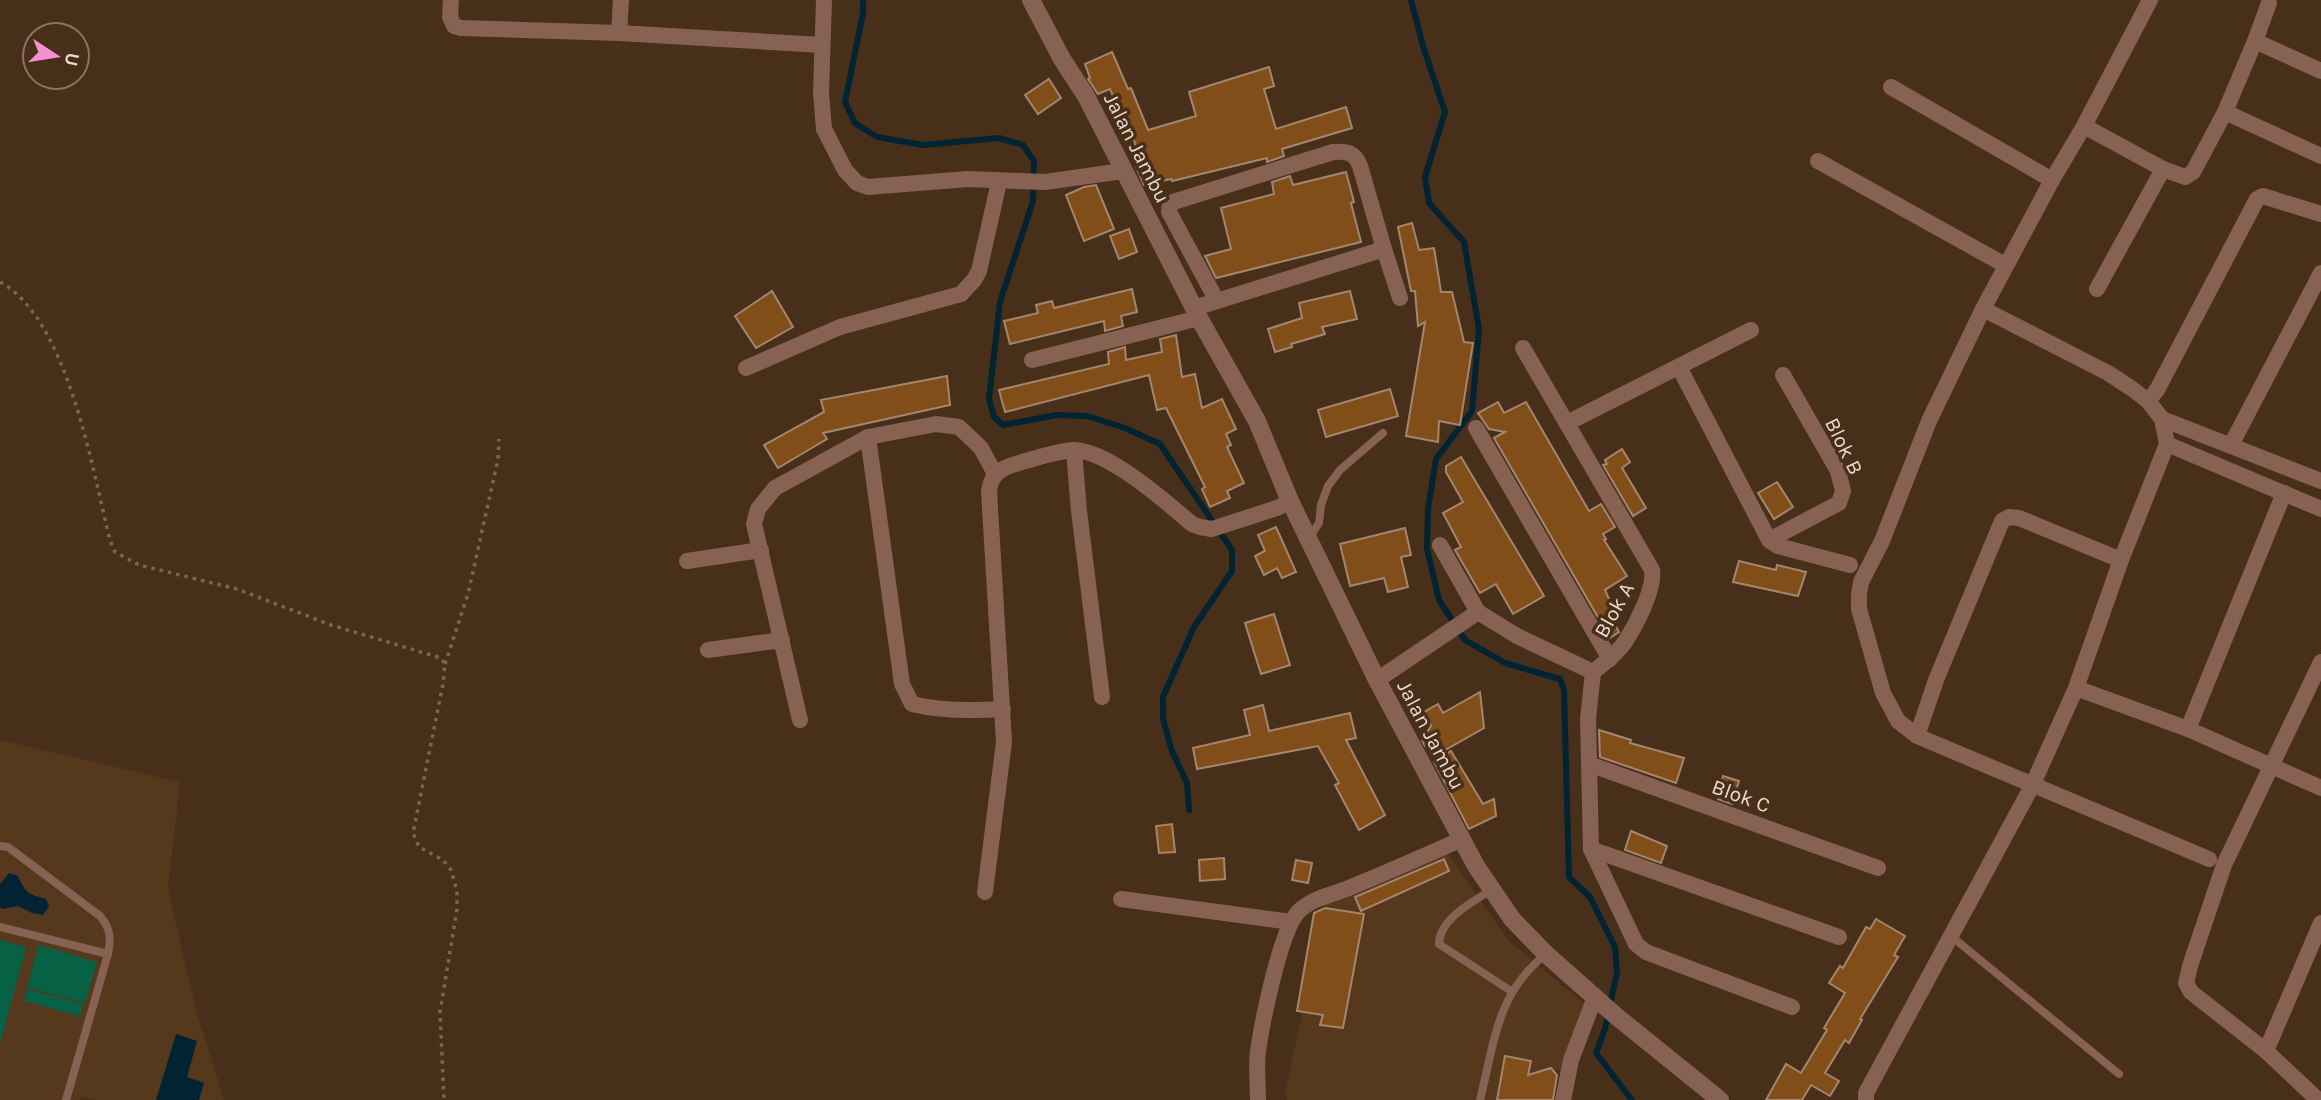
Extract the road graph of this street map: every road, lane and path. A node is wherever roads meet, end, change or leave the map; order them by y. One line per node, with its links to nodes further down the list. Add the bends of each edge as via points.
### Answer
1 (451, 0): 7 (street, via 450,17 454,26 461,28)
2 (621, 0): 7 (street)
3 (824, 0): 9 (street)
4 (1031, 0): 17 (street, Jalan Jambu)
5 (2150, 0): 13 (street)
6 (2269, 3): 8 (street)
7 (619, 33): 9 (street)
8 (2255, 41): 10 (street); 12 (street)
9 (822, 44): 19 (street, via 824,129 838,160 857,183 869,187 968,179)
10 (2321, 71)
11 (1891, 87): 18 (street)
12 (2225, 112): 14 (street); 16 (street, via 2193,172 2185,177)
13 (2084, 126): 16 (street); 18 (street)
14 (2321, 156)
15 (1818, 161): 22 (street)
16 (2163, 169): 25 (street)
17 (1123, 171): 19 (street, via 1045,182); 29 (street, Jalan Jambu)
18 (2052, 180): 22 (street)
19 (999, 182): 34 (street, via 979,271 961,294 841,327)
20 (2321, 215): 36 (street, via 2263,196 2258,199)
21 (1384, 249): 26 (street); 27 (street); 27 (street, via 1358,160 1349,152 1333,152 1170,203 1169,212)
22 (2005, 265): 28 (street)
23 (2321, 273): 44 (street)
24 (0, 282): 63 (path, via 29,304 66,374 116,552 139,565 237,589 331,625 441,658)
25 (2097, 289)
26 (1400, 298)
27 (1217, 301): 29 (street)
28 (1983, 309): 36 (street, via 2108,373); 71 (street, via 1929,421 1858,594 1884,693 1898,721)
29 (1197, 313): 32 (street); 49 (street, Jalan Jambu, via 1257,421)
30 (1751, 330): 33 (street)
31 (1523, 348): 38 (street, Blok A)
32 (1031, 360)
33 (1679, 367): 38 (street); 52 (street)
34 (746, 368)
35 (1783, 375): 52 (street, Blok B, via 1838,471 1843,497)
36 (2148, 401): 37 (street)
37 (2162, 419): 43 (street); 44 (street)
38 (1567, 424): 61 (street, Blok A, via 1654,579 1625,643)
39 (1476, 428): 61 (street, Blok A)
40 (1383, 433): 51 (lane, via 1328,486 1319,523)
41 (868, 437): 46 (street, via 936,424 958,427 981,448); 54 (street, via 775,488 758,509 754,524); 68 (street, via 902,684 908,697 912,704 923,706)
42 (499, 439): 63 (path, via 468,594)
43 (2167, 444): 48 (street); 55 (street)
44 (2231, 444): 47 (street)
45 (1074, 450): 46 (street, via 1008,466); 49 (street, via 1118,466 1200,527 1212,529); 67 (street)
46 (995, 474): 68 (street, via 989,491)
47 (2321, 480)
48 (2284, 493): 50 (street); 70 (street)
49 (1290, 501): 51 (street, Jalan Jambu)
50 (2321, 509)
51 (1309, 539): 65 (street, Jalan Jambu)
52 (1769, 540): 57 (street)
53 (1440, 545): 58 (street)
54 (761, 550): 56 (street); 59 (street)
55 (2121, 560): 66 (street); 71 (street, via 2025,520 2012,517 2002,521)
56 (687, 561)
57 (1850, 565)
58 (1473, 615): 64 (street); 65 (street)
59 (782, 640): 60 (street); 69 (street)
60 (708, 650)
61 (1610, 659): 64 (street)
62 (2321, 662): 73 (street)
63 (445, 664): 98 (path, via 413,833 419,847 451,870 457,891 440,1012)
64 (1593, 672): 72 (street)
65 (1377, 680): 76 (street, Jalan Jambu)
66 (2076, 688): 70 (street); 74 (street)
67 (1102, 698)
68 (1003, 709): 82 (street, via 1004,742)
69 (800, 720)
70 (2188, 729): 73 (street)
71 (1917, 736): 74 (street)
72 (1589, 764): 78 (street); 80 (street, Blok C)
73 (2272, 766): 75 (street); 94 (street, via 2224,865 2186,983 2191,992)
74 (2032, 786): 79 (street); 87 (street)
75 (2321, 788)
76 (1460, 840): 81 (street, Jalan Jambu); 84 (street, via 1325,895 1299,911)
77 (0, 846): 89 (lane, via 8,847 100,916 111,936)
78 (1591, 849): 88 (street); 93 (street, via 1636,944 1646,952)
79 (2209, 859)
80 (1878, 868)
81 (1493, 889): 90 (street, Jalan Jambu, via 1512,919); 91 (lane, via 1445,925 1439,944)
82 (985, 892)
83 (1121, 899): 84 (street)
84 (1291, 922): 99 (street, via 1258,1054)
85 (2321, 923): 94 (street)
86 (0, 927): 89 (lane)
87 (1951, 936): 95 (lane); 96 (street)
88 (1839, 937)
89 (108, 954): 97 (lane)
90 (1546, 954): 91 (lane); 92 (street, Jalan Jambu)
91 (1511, 991): 100 (lane)
92 (1605, 1005): 101 (street, via 1571,1060); 102 (street, Jalan Jambu)
93 (1793, 1007)
94 (2266, 1051): 103 (street)
95 (2119, 1074)
96 (1862, 1098)
97 (66, 1100)
98 (444, 1100)
99 (1258, 1100)
100 (1480, 1100)
101 (1563, 1100)
102 (1720, 1100)
103 (2318, 1100)

